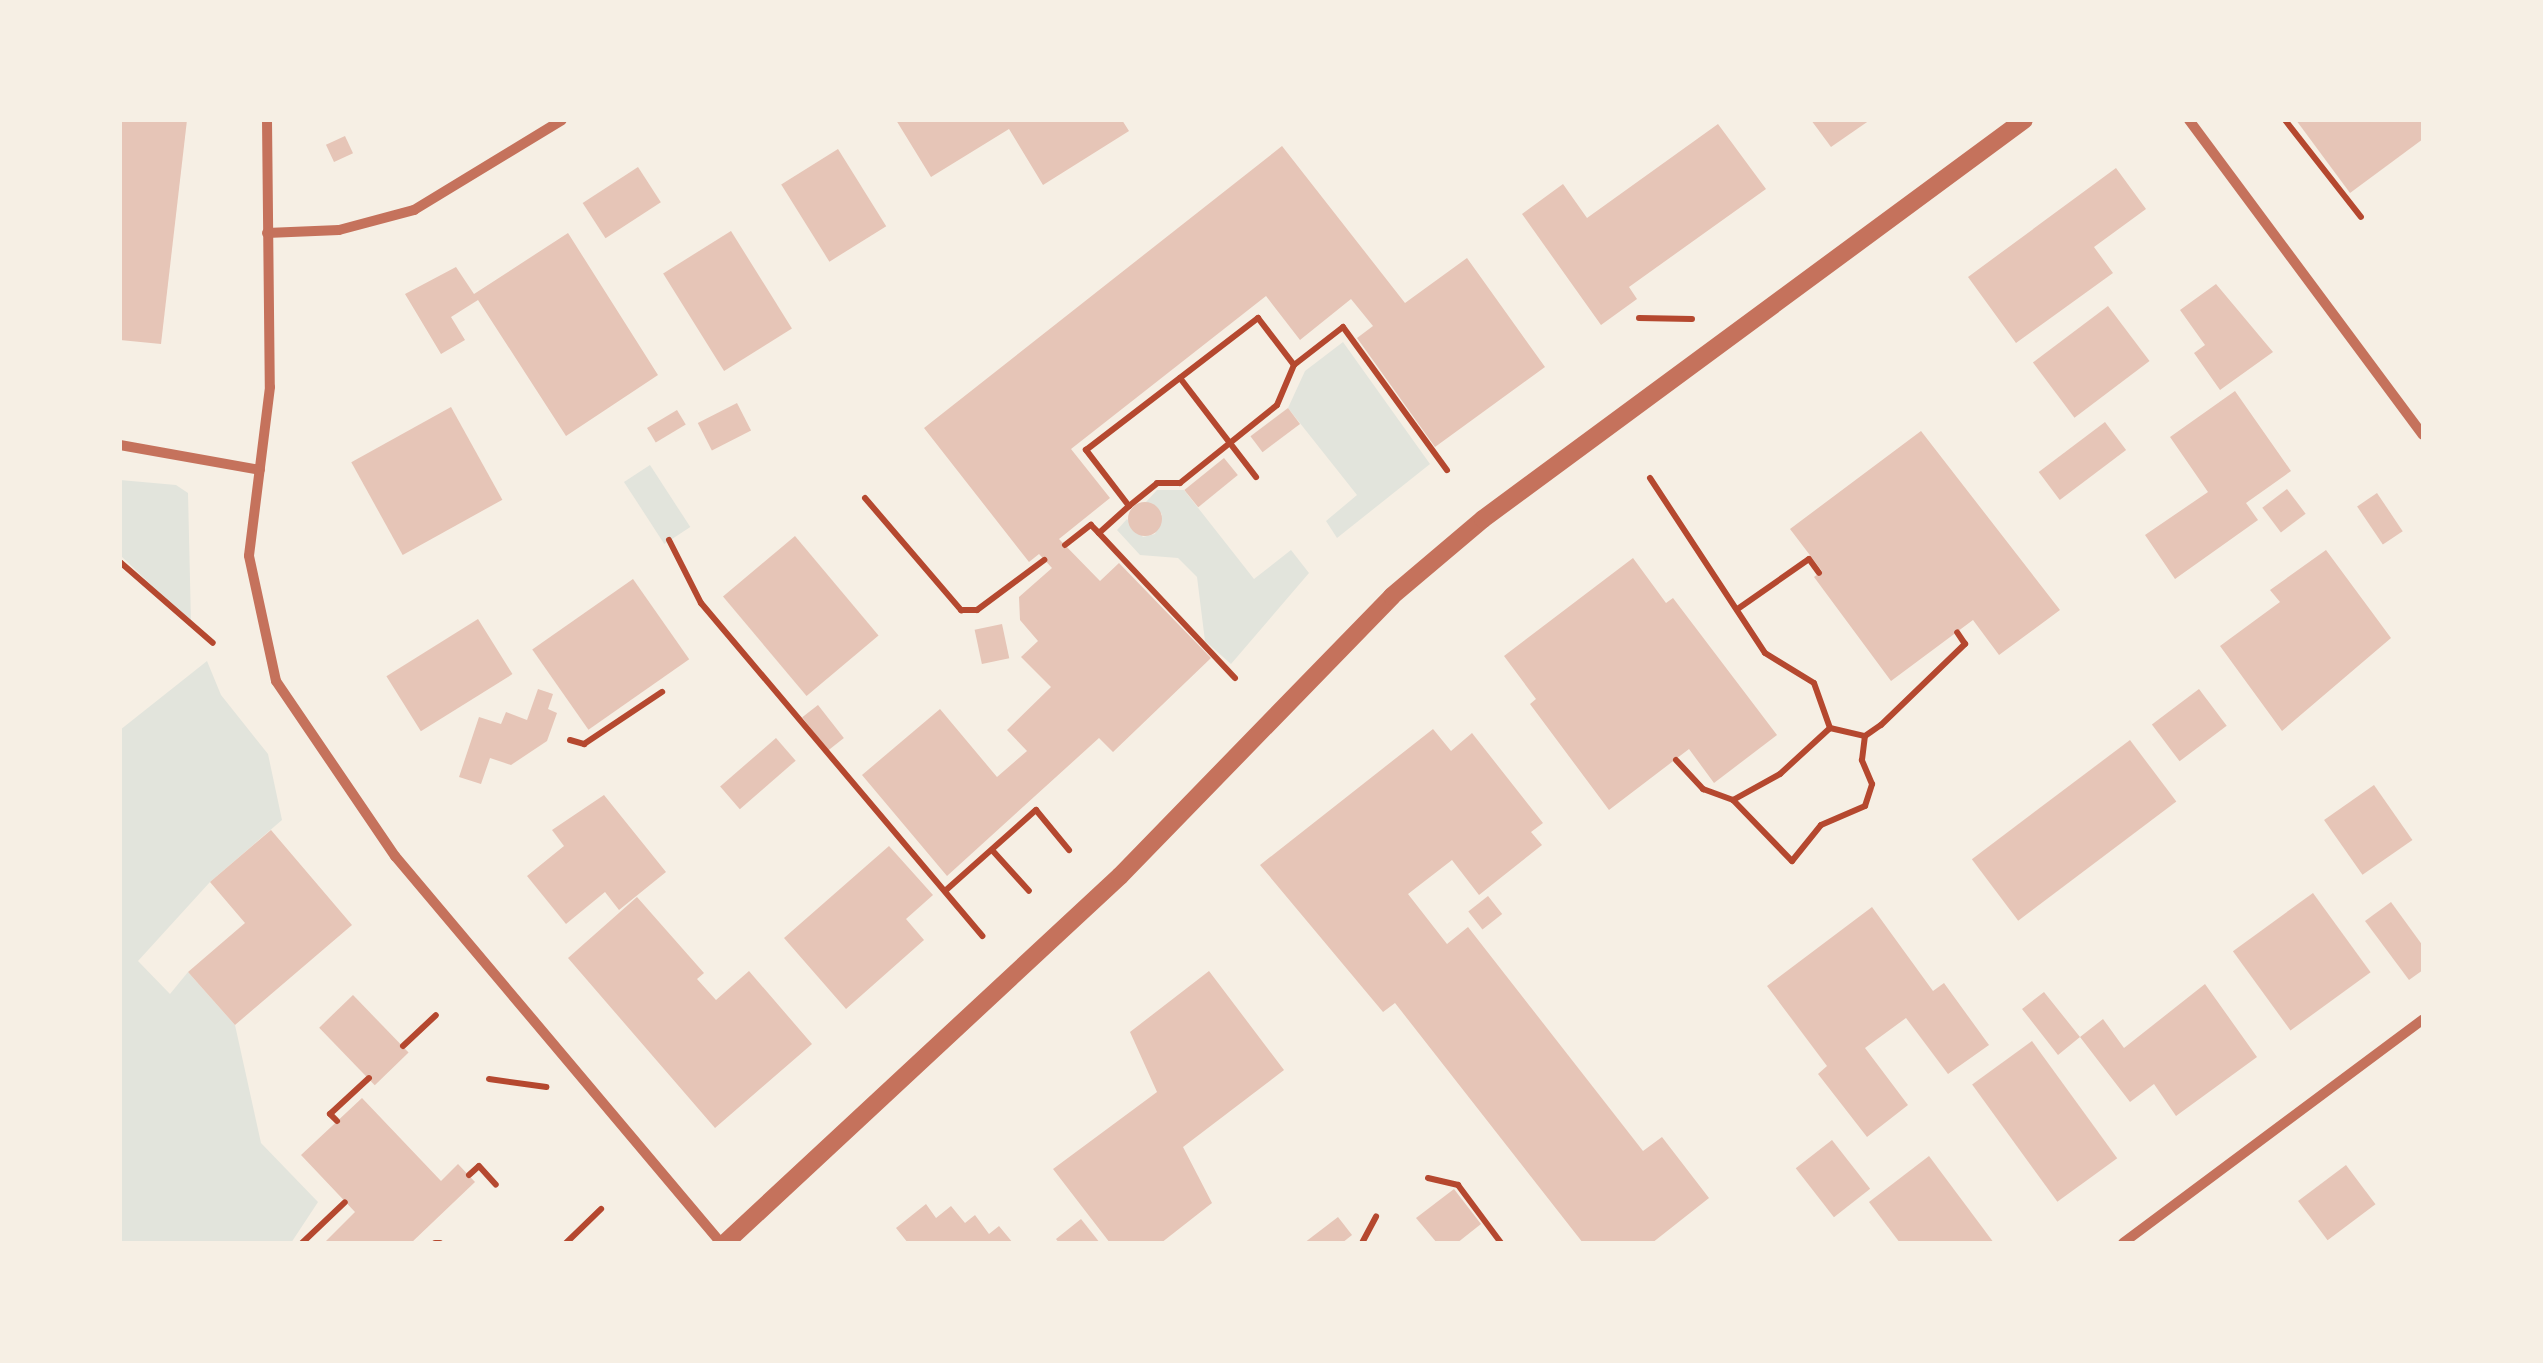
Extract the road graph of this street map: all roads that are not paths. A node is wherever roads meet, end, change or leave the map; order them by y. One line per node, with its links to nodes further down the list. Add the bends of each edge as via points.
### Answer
1 (267, 120): 5 (street)
2 (562, 120): 5 (street, via 414,210 339,230)
3 (2024, 120): 11 (street, via 1546,472 1392,596 1120,876)
4 (2188, 120): 6 (street)
5 (268, 233): 8 (street, via 270,388)
6 (2423, 435)
7 (120, 444): 8 (street)
8 (260, 470): 11 (street, via 250,556 276,680 395,856)
9 (2423, 1019): 10 (street)
10 (2126, 1242)
11 (723, 1243)

